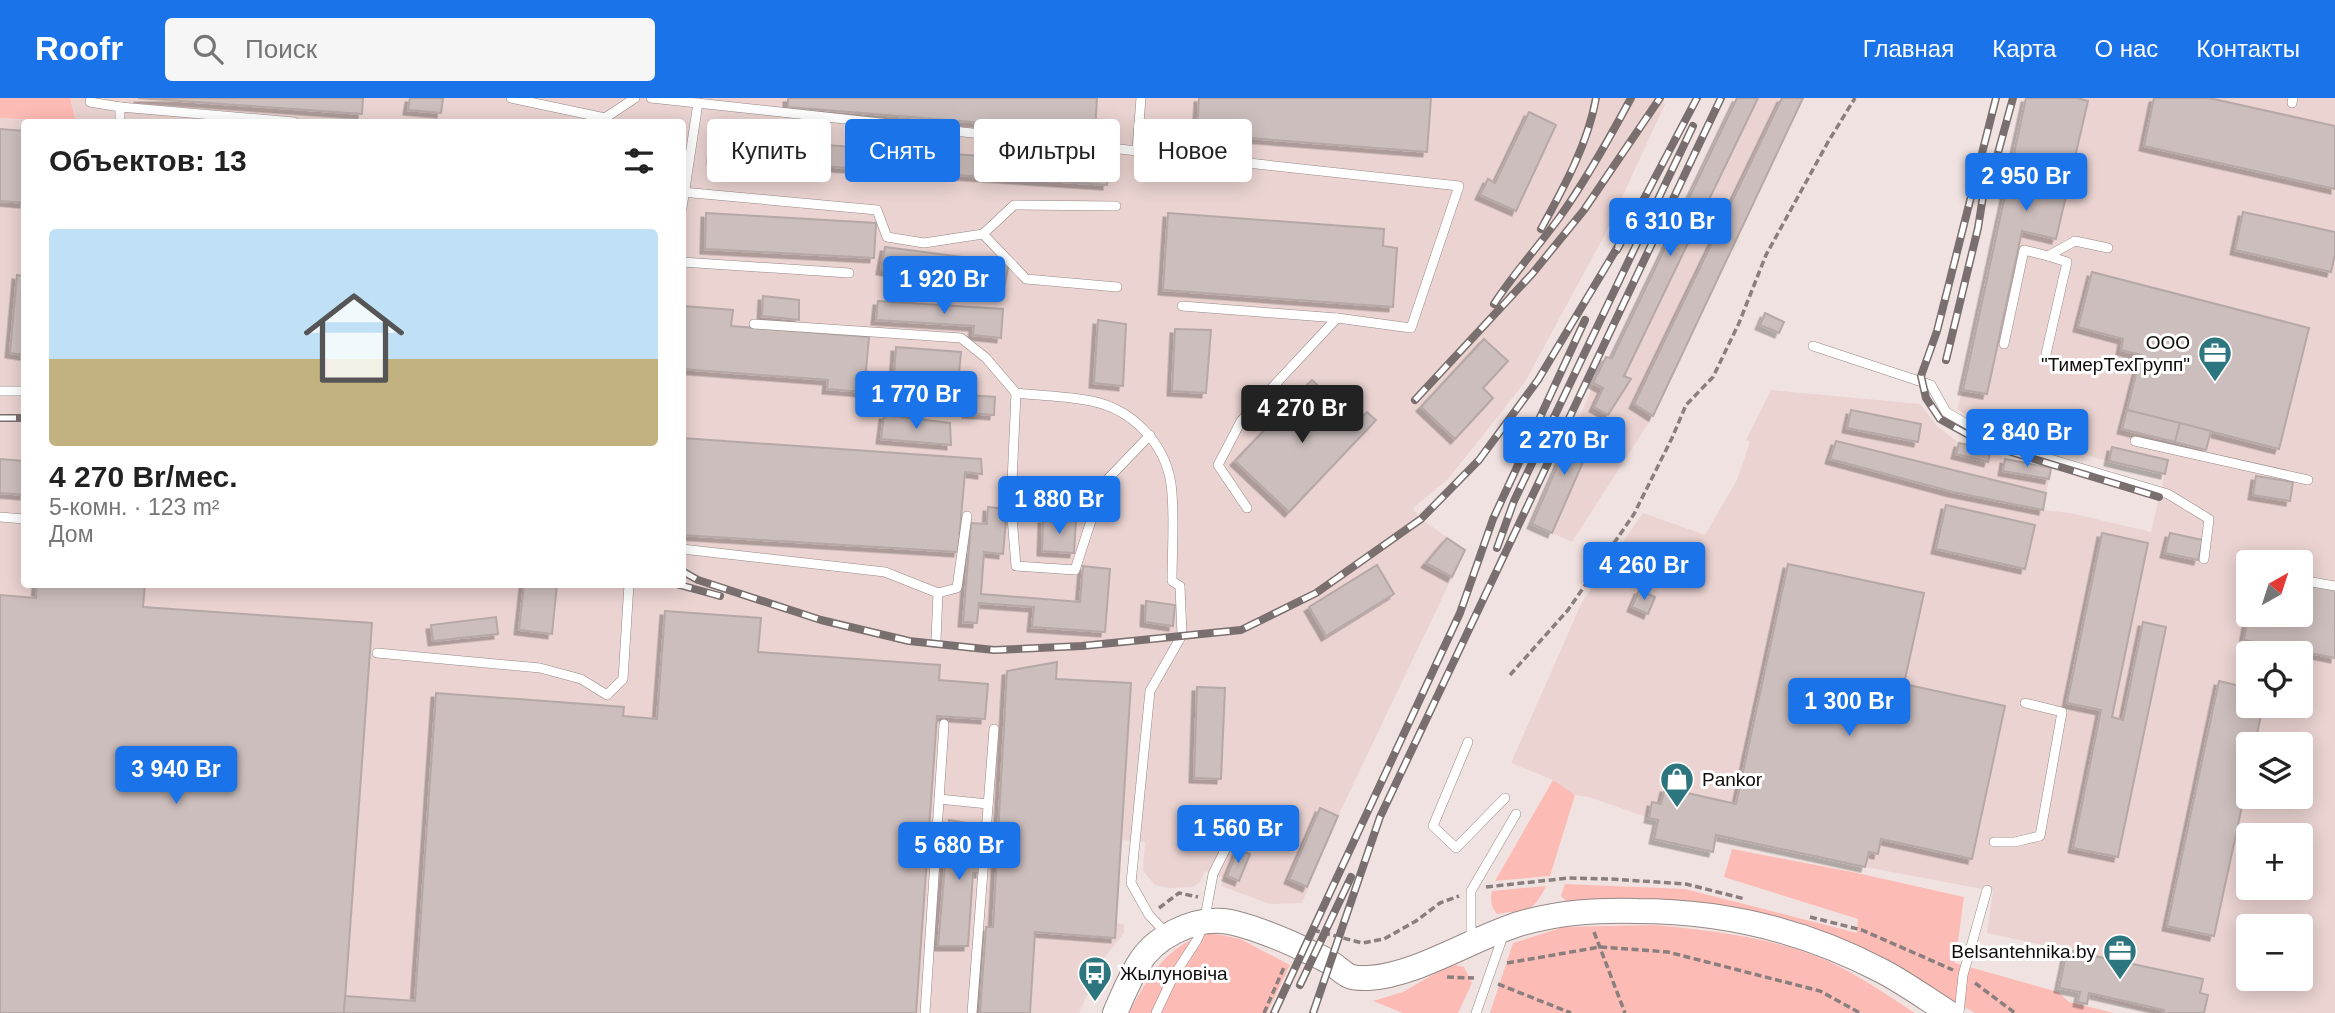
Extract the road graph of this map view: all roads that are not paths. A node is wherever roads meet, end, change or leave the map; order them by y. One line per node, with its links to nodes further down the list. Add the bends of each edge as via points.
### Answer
1 (91, 98): 8 (lane, via 90,102)
2 (511, 98): 3 (lane, via 605,118)
3 (635, 98)
4 (651, 98): 7 (lane)
5 (747, 98): 9 (lane)
6 (1141, 98): 12 (lane)
7 (698, 103): 9 (lane); 15 (lane)
8 (120, 107): 10 (lane); 11 (lane)
9 (746, 108): 13 (lane)
10 (120, 119)
11 (259, 119)
12 (1139, 119)
13 (1134, 149)
14 (1252, 162): 25 (lane, via 1459,186 1410,328)
15 (686, 174)
16 (686, 192): 18 (lane, via 877,210 887,237 924,243)
17 (1116, 206): 18 (lane, via 1014,205)
18 (983, 234): 23 (lane, via 1026,279)
19 (2108, 248): 20 (lane, via 2075,241)
20 (2048, 256): 27 (lane, via 2025,250); 29 (lane, via 2067,262)
21 (686, 262): 22 (lane)
22 (849, 273)
23 (1117, 287)
24 (1182, 306): 25 (lane)
25 (1337, 318): 36 (lane, via 1241,422 1218,465)
26 (754, 324): 32 (lane, via 961,338 986,358)
27 (2004, 344)
28 (1813, 346): 41 (lane, via 1931,385 1946,412 2003,445 2168,494 2209,519)
29 (2046, 354)
30 (0, 391): 31 (lane)
31 (21, 391)
32 (1016, 393): 33 (lane, via 1116,408); 33 (lane, via 1011,505 1016,566 1075,570 1103,484)
33 (1150, 435): 61 (lane, via 1163,456 1171,484 1172,581 1180,586 1182,635 1150,691 1131,883 1149,915)
34 (2136, 441): 35 (lane)
35 (2308, 480)
36 (1247, 508)
37 (967, 516): 45 (lane, via 957,588)
38 (0, 517): 39 (lane)
39 (21, 519)
40 (686, 549): 45 (lane, via 885,572)
41 (2204, 559)
42 (2314, 582): 43 (lane)
43 (2335, 586)
44 (629, 588): 47 (lane, via 622,679 607,695 581,679 540,668)
45 (938, 593): 46 (lane)
46 (936, 640)
47 (377, 653)
48 (2025, 703): 56 (lane, via 2062,712 2040,836)
49 (944, 724): 53 (lane)
50 (994, 729): 54 (lane)
51 (1468, 742): 52 (lane, via 1433,826 1456,848)
52 (1505, 798)
53 (939, 799): 54 (lane); 63 (lane)
54 (988, 804): 64 (lane)
55 (1516, 814): 62 (lane, via 1471,891)
56 (1994, 842)
57 (1227, 846): 59 (lane, via 1213,874)
58 (1987, 890): 69 (lane, via 1963,975)
59 (1204, 923): 61 (street); 62 (street, via 1244,926 1331,962 1345,976 1366,978 1411,968); 66 (lane)
60 (1506, 928): 62 (street); 67 (lane); 68 (street, via 1586,910 1719,916 1844,953)
61 (1167, 934): 65 (street, via 1138,964)
62 (1471, 942)
63 (925, 1013)
64 (972, 1013)
65 (1115, 1013)
66 (1156, 1013)
67 (1476, 1013)
68 (1949, 1013)
69 (1959, 1013)

